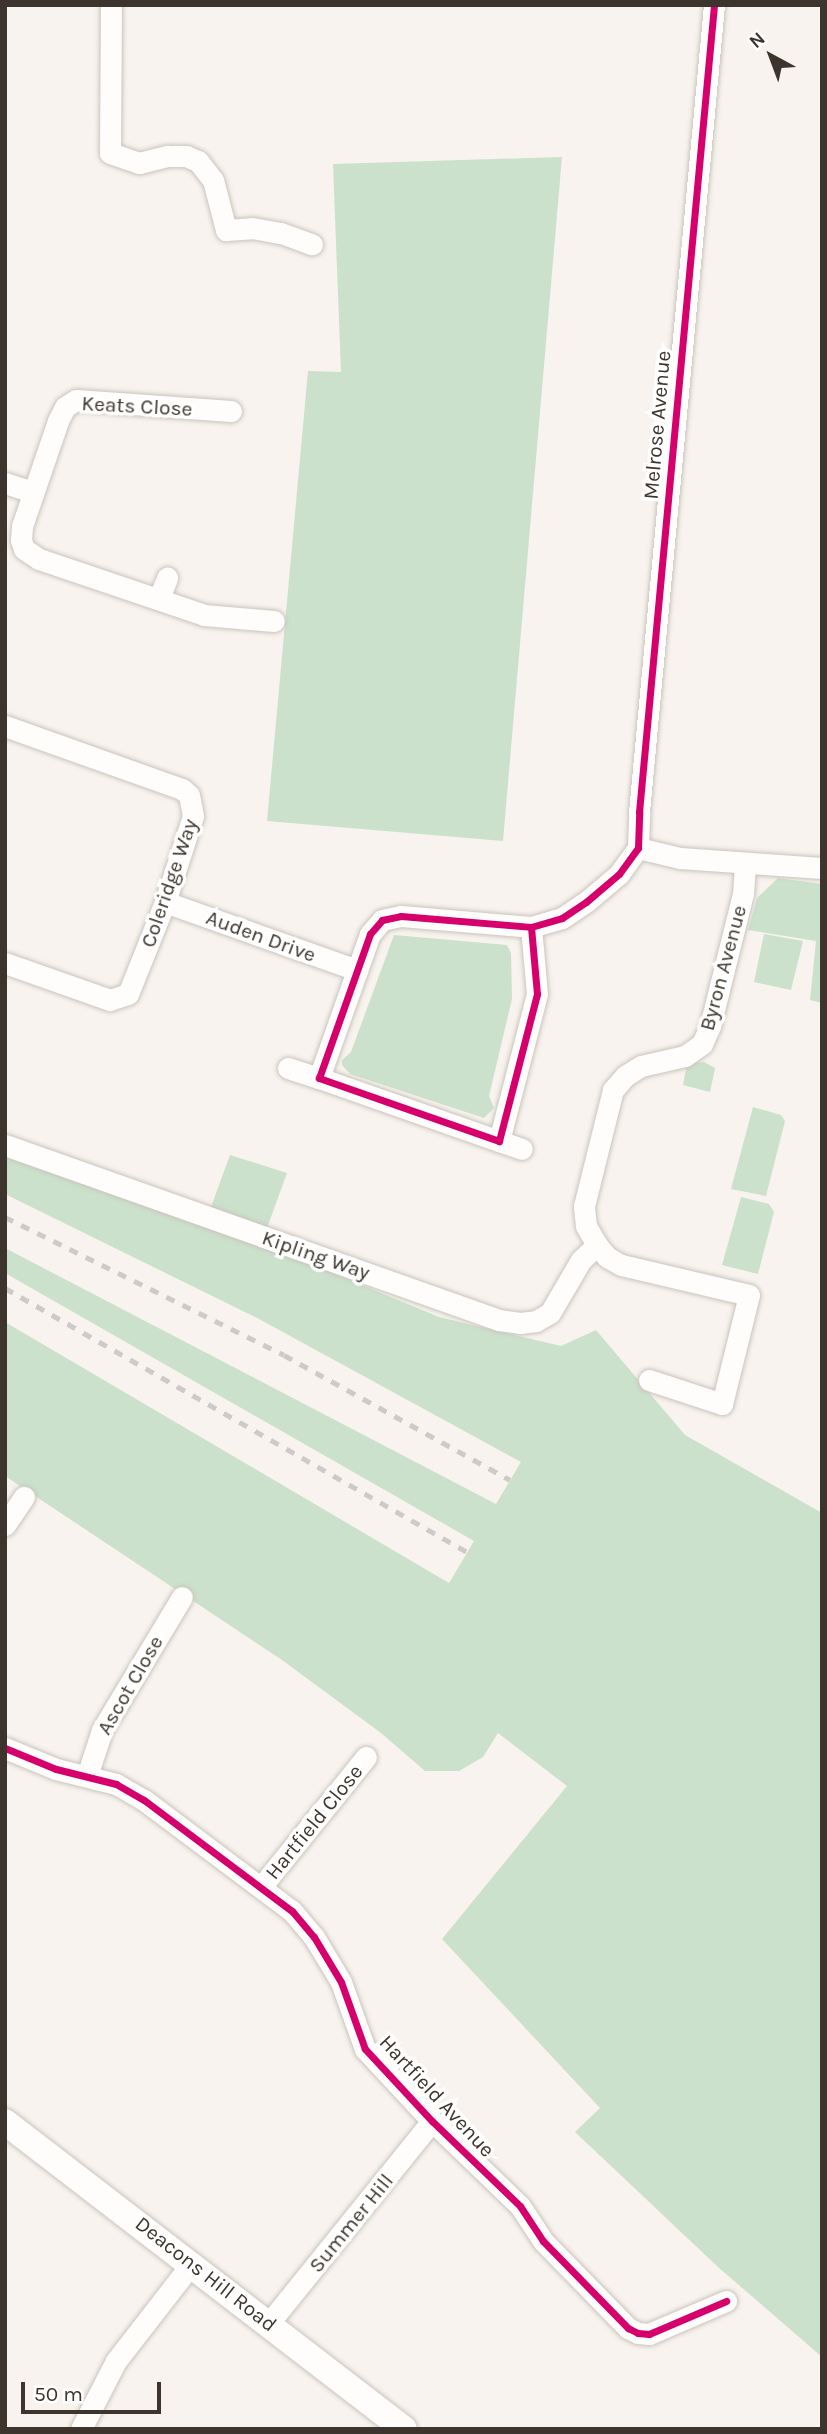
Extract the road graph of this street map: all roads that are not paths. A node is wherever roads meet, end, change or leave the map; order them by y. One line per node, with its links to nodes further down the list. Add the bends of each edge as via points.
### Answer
1 (111, 5): 3 (street, via 110,153 139,163 167,156 198,161 214,180 226,230 252,228)
2 (714, 5): 9 (street, Melrose Avenue)
3 (312, 244)
4 (231, 411): 6 (street, Keats Close, via 76,400 65,407)
5 (5, 482): 6 (street)
6 (33, 492): 7 (street, Keats Close, via 21,540 30,554 163,588 204,615)
7 (274, 621)
8 (5, 726): 12 (street, Coleridge Way, via 190,795 193,816)
9 (638, 848): 10 (street, via 680,858); 13 (street, via 619,874 586,902 562,918)
10 (745, 863): 11 (street); 21 (street, Byron Avenue, via 743,894 702,1044 685,1056 641,1066 613,1090 584,1206 586,1226)
11 (822, 868)
12 (165, 902): 14 (street, Coleridge Way, via 131,989 121,998 110,1000); 15 (street, Auden Drive)
13 (531, 927): 15 (street, via 401,916 382,920 370,934); 18 (street, via 537,994)
14 (5, 963)
15 (358, 970): 17 (street)
16 (288, 1069): 17 (street)
17 (319, 1078): 18 (street)
18 (499, 1141): 20 (street)
19 (5, 1145): 21 (street, Kipling Way, via 499,1320 536,1321 550,1313 581,1260)
20 (522, 1149)
21 (597, 1245): 22 (street, via 621,1265 749,1295 722,1404)
22 (649, 1380)
23 (24, 1497): 24 (street)
24 (5, 1525)
25 (182, 1597): 28 (street, Ascot Close, via 102,1730)
26 (5, 1748): 28 (street, Hartfield Avenue)
27 (366, 1757): 29 (street, Hartfield Close)
28 (87, 1776): 29 (street, Hartfield Avenue, via 116,1784 144,1800)
29 (261, 1887): 30 (street, Hartfield Avenue, via 292,1911 314,1937 341,1983 365,2049)
30 (432, 2121): 33 (street, Hartfield Avenue, via 520,2206 543,2241 628,2328 649,2334); 34 (street, Summer Hill)
31 (5, 2122): 32 (street, Deacons Hill Road)
32 (192, 2263): 34 (street, Deacons Hill Road); 35 (street, via 116,2361)
33 (726, 2301)
34 (269, 2323): 36 (street, Deacons Hill Road)
35 (81, 2429)
36 (404, 2429)

